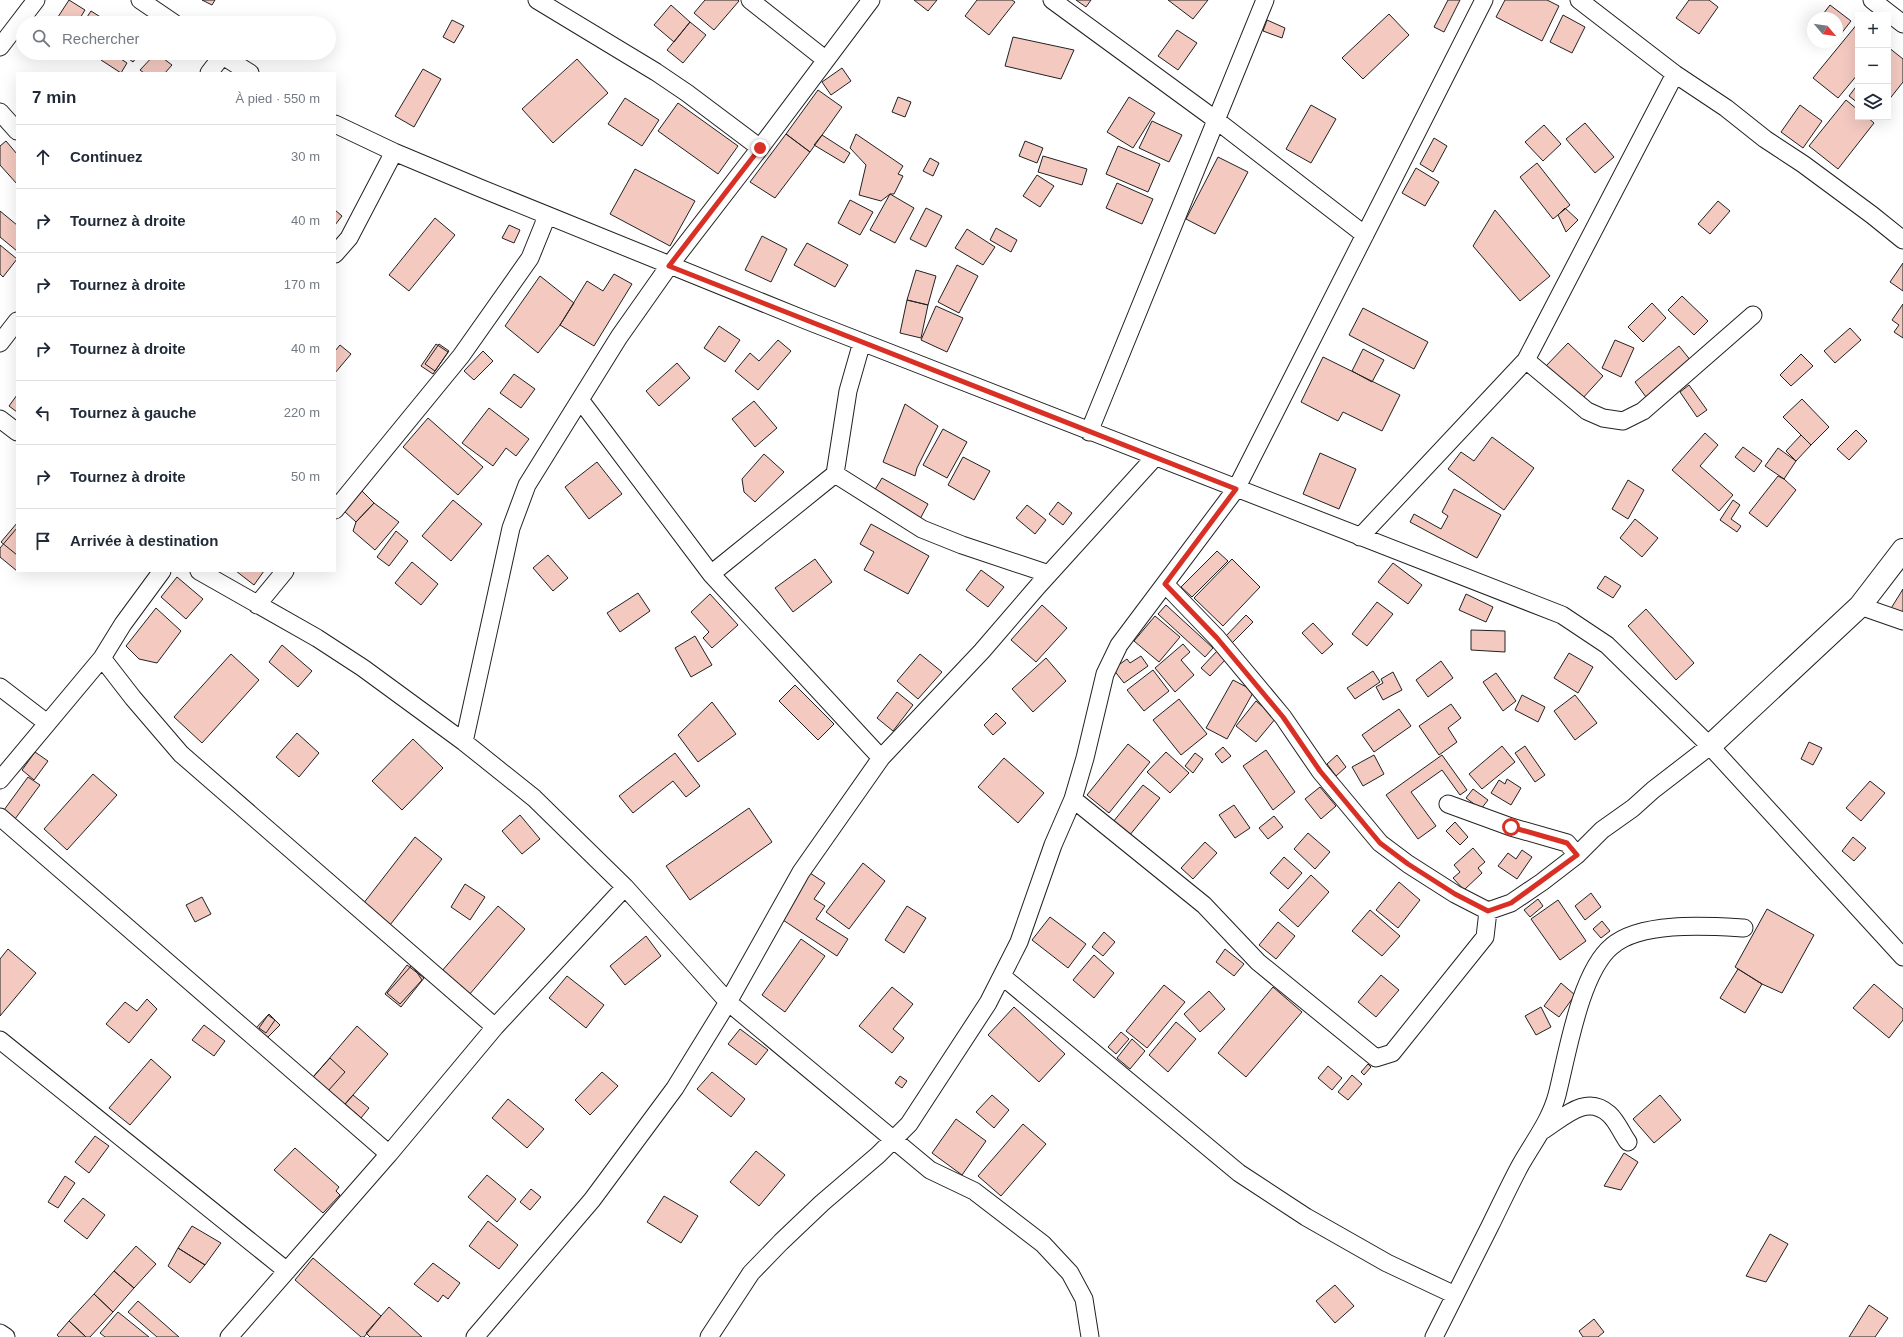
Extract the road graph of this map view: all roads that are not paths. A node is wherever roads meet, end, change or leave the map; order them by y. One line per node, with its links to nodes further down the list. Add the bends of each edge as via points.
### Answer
1 (36, 0): 11 (street)
2 (140, 0): 12 (street)
3 (537, 0): 26 (street, via 656,72)
4 (750, 0): 18 (street)
5 (871, 0): 18 (street)
6 (1052, 0): 23 (street)
7 (1265, 0): 23 (street)
8 (1484, 0): 29 (street)
9 (1579, 0): 21 (street)
10 (1872, 0): 13 (street)
11 (24, 16)
12 (164, 16)
13 (1903, 24)
14 (16, 26): 15 (street)
15 (0, 47)
16 (217, 60): 19 (street)
17 (229, 60): 20 (street)
18 (826, 60): 26 (street)
19 (210, 72)
20 (248, 72)
21 (1675, 74): 30 (street, via 1726,108); 37 (street)
22 (0, 112): 25 (street)
23 (1216, 120): 29 (street); 41 (street)
24 (336, 124): 27 (street)
25 (16, 130)
26 (760, 148): 32 (street)
27 (394, 152): 28 (street); 31 (street, via 350,238)
28 (547, 216): 32 (street); 45 (street, via 530,258 461,356)
29 (1365, 235): 44 (street)
30 (1903, 240)
31 (336, 253)
32 (669, 266): 35 (street); 38 (street, via 619,337)
33 (1753, 315): 37 (street, via 1643,411 1623,421 1603,418 1587,411)
34 (16, 322): 36 (street)
35 (862, 342): 41 (street); 43 (street, via 848,392)
36 (0, 343)
37 (1526, 360): 46 (street)
38 (581, 401): 51 (street); 60 (street, via 527,485 511,528)
39 (0, 419): 40 (street)
40 (16, 431)
41 (1089, 432): 42 (street)
42 (1155, 458): 44 (street); 52 (street)
43 (834, 474): 51 (street); 52 (street, via 922,529)
44 (1236, 489): 46 (street); 53 (street)
45 (336, 509)
46 (1360, 537): 61 (street, via 1562,615 1607,645)
47 (1903, 550): 55 (street)
48 (161, 572): 57 (street, via 123,624)
49 (201, 572): 54 (street)
50 (284, 572): 54 (street)
51 (711, 574): 62 (street)
52 (1049, 574): 62 (street, via 982,652)
53 (1165, 584): 64 (street, via 1119,645 1105,674); 69 (street, via 1217,638 1283,717 1320,771 1380,843 1408,864)
54 (257, 605): 60 (street, via 317,638 363,668)
55 (1860, 606): 56 (street); 61 (street)
56 (1903, 621)
57 (102, 658): 59 (street); 74 (street, via 181,754)
58 (0, 687): 59 (street)
59 (47, 723): 63 (street)
60 (464, 742): 68 (street, via 534,798)
61 (1710, 746): 67 (street, via 1602,830); 71 (street)
62 (881, 758): 73 (street, via 801,872)
63 (0, 780)
64 (1073, 799): 69 (street, via 1204,905 1258,962 1376,1058 1392,1053 1485,937); 72 (street, via 1053,846 1019,942)
65 (1448, 804): 67 (street, via 1511,827 1567,843)
66 (0, 817): 79 (street)
67 (1577, 855): 69 (street, via 1511,903)
68 (625, 888): 73 (street); 74 (street)
69 (1488, 911)
70 (1744, 928): 76 (street, via 1688,925 1634,934 1612,946 1597,965 1586,989 1570,1036 1556,1097)
71 (1903, 957)
72 (1002, 976): 77 (street, via 988,1003 910,1124); 81 (street, via 1239,1174 1306,1217 1387,1263)
73 (728, 1002): 77 (street); 85 (street, via 675,1088 592,1200)
74 (495, 1027): 79 (street)
75 (0, 1040): 80 (street)
76 (1542, 1131): 78 (street, via 1582,1105 1592,1104 1610,1114); 81 (street, via 1521,1164)
77 (893, 1140): 86 (street, via 761,1262); 87 (street, via 930,1170 974,1191 1043,1244 1070,1273 1084,1299)
78 (1628, 1142)
79 (389, 1154): 80 (street)
80 (287, 1271): 84 (street)
81 (1455, 1295): 88 (street)
82 (0, 1333): 83 (street)
83 (6, 1337)
84 (229, 1337)
85 (475, 1337)
86 (709, 1337)
87 (1090, 1337)
88 (1434, 1337)

